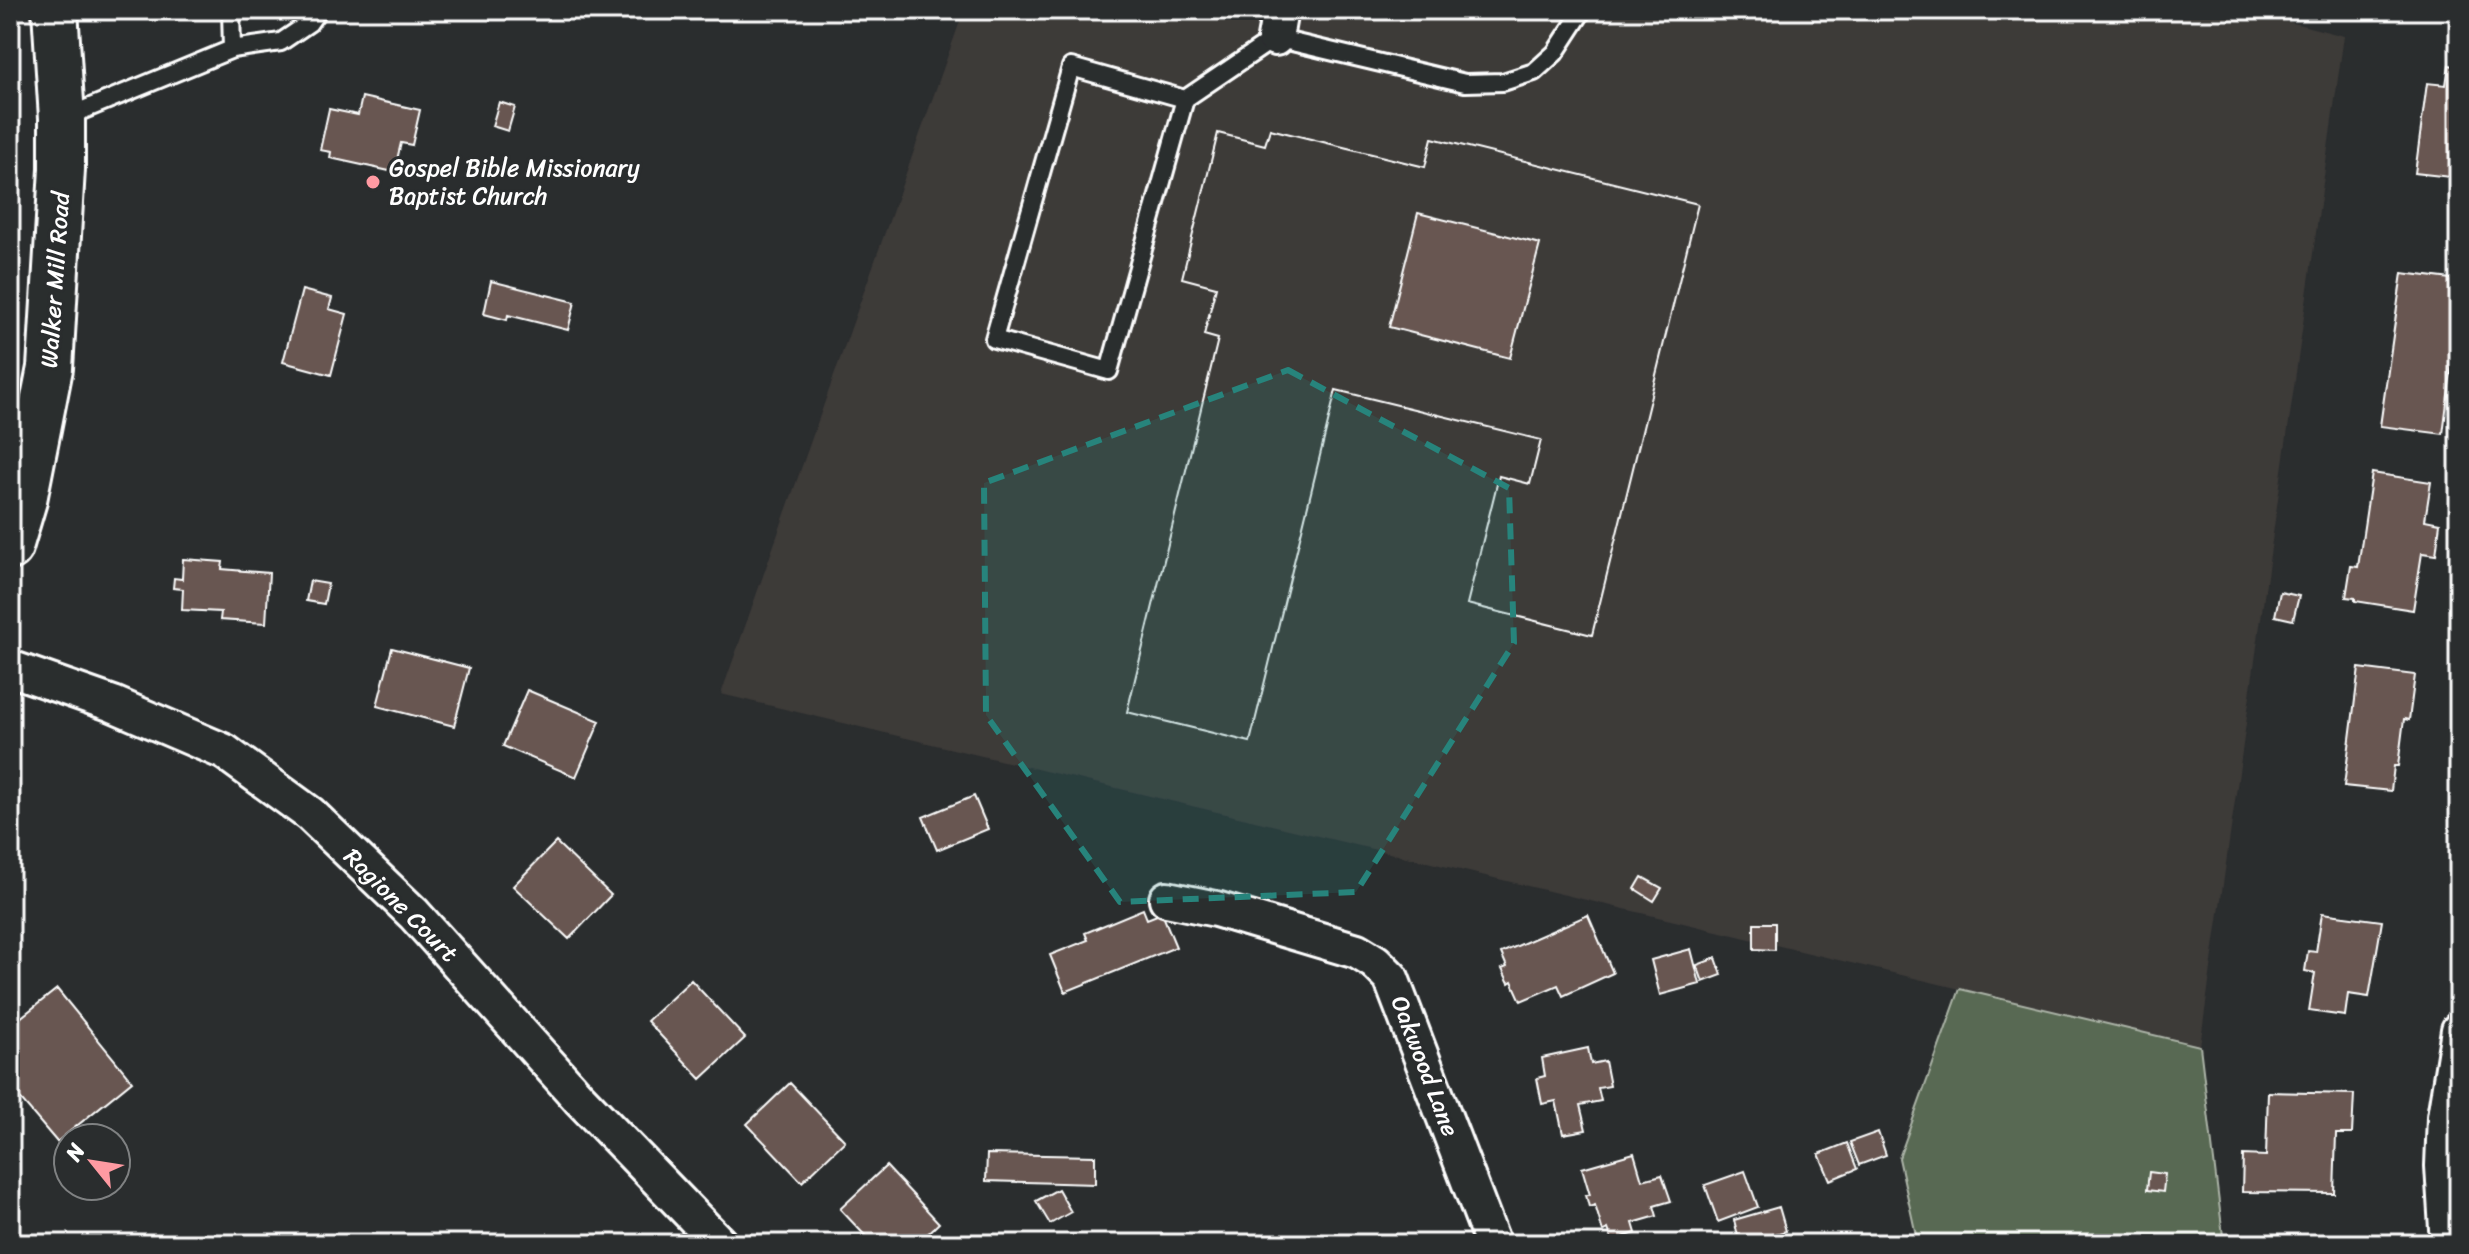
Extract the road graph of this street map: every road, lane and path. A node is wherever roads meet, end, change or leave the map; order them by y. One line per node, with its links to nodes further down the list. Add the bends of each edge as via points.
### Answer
1 (55, 10): 8 (street, Walker Mill Road)
2 (231, 10): 6 (lane)
3 (318, 10): 6 (lane, via 281,42)
4 (1583, 10): 5 (lane, via 1555,53 1534,72 1503,82 1465,83)
5 (1278, 24): 7 (lane)
6 (232, 49): 8 (lane)
7 (1185, 99): 7 (lane, via 1109,371 994,339 1071,67)
8 (62, 118): 9 (street, Walker Mill Road, via 50,368)
9 (10, 547)
10 (10, 668): 13 (street, Ragione Court, via 225,752 310,814 414,914 579,1098)
11 (1167, 899): 14 (street, Oakwood Lane, via 1357,951 1391,978)
12 (2459, 1030): 15 (street, via 2445,1117)
13 (720, 1244)
14 (1493, 1244)
15 (2448, 1244)

